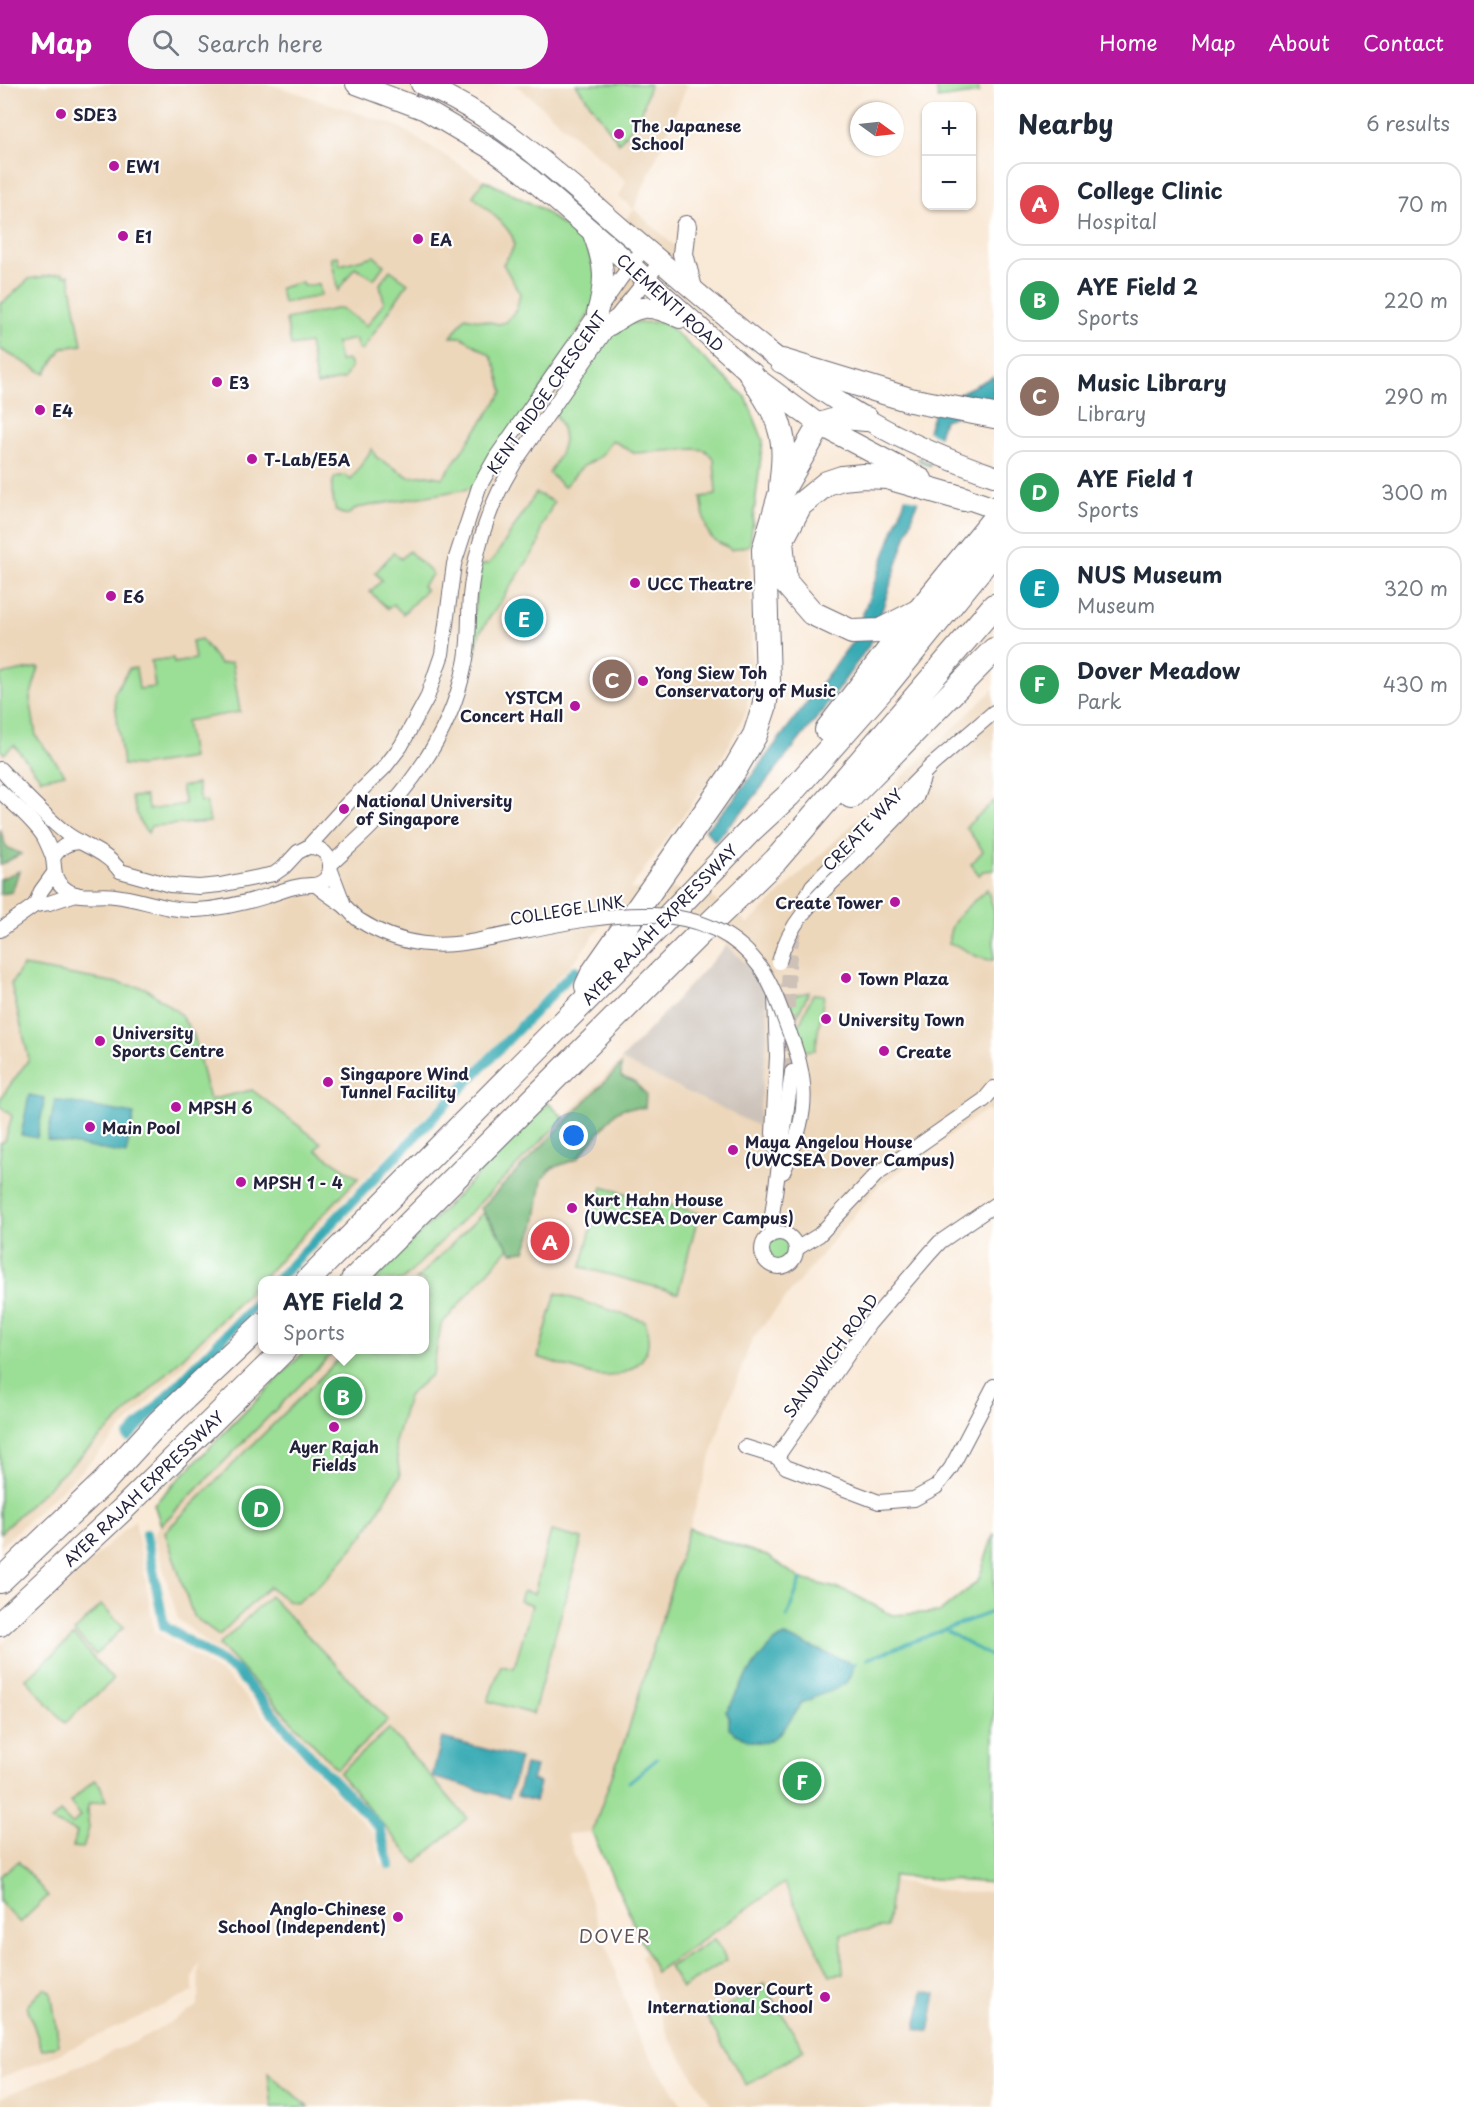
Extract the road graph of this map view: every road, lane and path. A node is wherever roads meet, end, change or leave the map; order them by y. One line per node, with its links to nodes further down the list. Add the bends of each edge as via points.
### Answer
1 (356, 84): 4 (main road, CLEMENTI ROAD, via 425,110 491,149)
2 (421, 84): 5 (main road, CLEMENTI ROAD, via 505,130)
3 (686, 226): 9 (main road, via 683,254)
4 (591, 232): 7 (main road, CLEMENTI ROAD); 10 (main road, via 604,266)
5 (645, 247): 6 (main road, CLEMENTI ROAD); 7 (street, KENT RIDGE CRESCENT)
6 (661, 261): 8 (street, KENT RIDGE CRESCENT); 9 (main road, CLEMENTI ROAD)
7 (629, 266): 8 (main road, CLEMENTI ROAD); 10 (street, KENT RIDGE CRESCENT)
8 (646, 281): 10 (street, KENT RIDGE CRESCENT); 11 (main road, CLEMENTI ROAD)
9 (692, 288): 12 (main road, CLEMENTI ROAD)
10 (603, 319): 11 (main road, via 656,308); 16 (street, KENT RIDGE CRESCENT); 18 (street, KENT RIDGE CRESCENT)
11 (699, 327): 13 (main road, CLEMENTI ROAD)
12 (782, 361): 14 (highway, via 910,400); 15 (main road, CLEMENTI ROAD)
13 (751, 374): 17 (main road, CLEMENTI ROAD); 24 (highway, via 780,429 784,451)
14 (992, 416)
15 (868, 419): 17 (highway, via 844,417); 21 (main road, CLEMENTI ROAD, via 926,449)
16 (519, 424): 18 (street, via 524,432); 19 (street, KENT RIDGE CRESCENT)
17 (820, 425): 24 (highway); 25 (main road, CLEMENTI ROAD)
18 (534, 435): 20 (street, KENT RIDGE CRESCENT)
19 (510, 437): 20 (street); 23 (street, KENT RIDGE CRESCENT)
20 (524, 449): 22 (street, KENT RIDGE CRESCENT)
21 (994, 476)
22 (502, 484): 23 (street); 43 (street, KENT RIDGE CRESCENT, via 474,563 466,662 451,714 431,752 391,806)
23 (479, 487): 40 (street, KENT RIDGE CRESCENT, via 454,564 442,654 420,714 384,768)
24 (781, 492): 54 (highway, via 765,550 768,681 755,735 593,973)
25 (964, 499): 26 (main road, CLEMENTI ROAD); 30 (highway, via 887,477 842,478 827,483 800,505 781,541 785,582 812,613 852,632 880,631)
26 (994, 508)
27 (994, 519): 30 (highway)
28 (994, 552): 38 (highway, AYER RAJAH EXPRESSWAY, via 886,685 789,795)
29 (994, 606): 32 (highway, AYER RAJAH EXPRESSWAY)
30 (919, 611): 38 (highway)
31 (994, 615): 32 (highway)
32 (975, 630): 42 (highway, AYER RAJAH EXPRESSWAY)
33 (994, 650): 42 (highway, via 813,836)
34 (994, 712): 36 (street)
35 (0, 769): 39 (street, KENT RIDGE CRESCENT, via 53,822)
36 (925, 773): 49 (street, CREATE WAY, via 812,886); 55 (street, CREATE WAY, bridge, via 916,798 791,928 779,965 780,994)
37 (0, 791): 41 (street, via 43,836)
38 (751, 830): 54 (highway, AYER RAJAH EXPRESSWAY)
39 (80, 842): 41 (street, via 69,843); 44 (street, KENT RIDGE CRESCENT, via 99,851)
40 (303, 850): 43 (street, via 317,848 325,853); 44 (street, KENT RIDGE CRESCENT, via 274,874 220,885 170,885); 46 (street, via 293,861 293,872 298,880)
41 (52, 858): 45 (street)
42 (776, 860): 65 (highway, AYER RAJAH EXPRESSWAY)
43 (332, 870): 46 (street, KENT RIDGE CRESCENT, via 324,880); 51 (street)
44 (120, 871): 48 (street, via 118,883)
45 (54, 873): 47 (street, via 58,883); 50 (street)
46 (311, 885): 48 (street, via 196,910); 51 (street, COLLEGE LINK)
47 (76, 894): 48 (street); 50 (street)
48 (105, 895)
49 (802, 903)
50 (35, 905): 52 (street)
51 (344, 905): 53 (street, COLLEGE LINK, bridge, via 379,932 413,944 437,946 604,917 651,914 686,919 706,925 743,948 759,965)
52 (0, 930)
53 (774, 994): 55 (street, COLLEGE LINK, bridge); 59 (street, COLLEGE LINK, via 774,1141)
54 (584, 1000): 64 (highway, AYER RAJAH EXPRESSWAY)
55 (790, 1034): 60 (street, COLLEGE LINK, via 804,1080 804,1105 795,1147)
56 (792, 1072): 59 (street)
57 (994, 1088): 58 (street)
58 (989, 1101): 63 (street, via 876,1175 819,1235)
59 (779, 1165): 60 (street)
60 (776, 1187): 62 (street)
61 (994, 1205): 70 (street, SANDWICH ROAD, via 930,1252 869,1324)
62 (772, 1234): 63 (street, via 788,1236); 63 (street, via 762,1247 769,1265 787,1266)
63 (796, 1250)
64 (313, 1276)
65 (358, 1276)
66 (258, 1329): 71 (highway, AYER RAJAH EXPRESSWAY)
67 (280, 1354): 72 (highway, AYER RAJAH EXPRESSWAY)
68 (994, 1386): 70 (street, via 951,1468 936,1486 914,1499 879,1502 786,1467)
69 (745, 1447): 70 (street)
70 (777, 1456)
71 (0, 1581)
72 (0, 1624)

